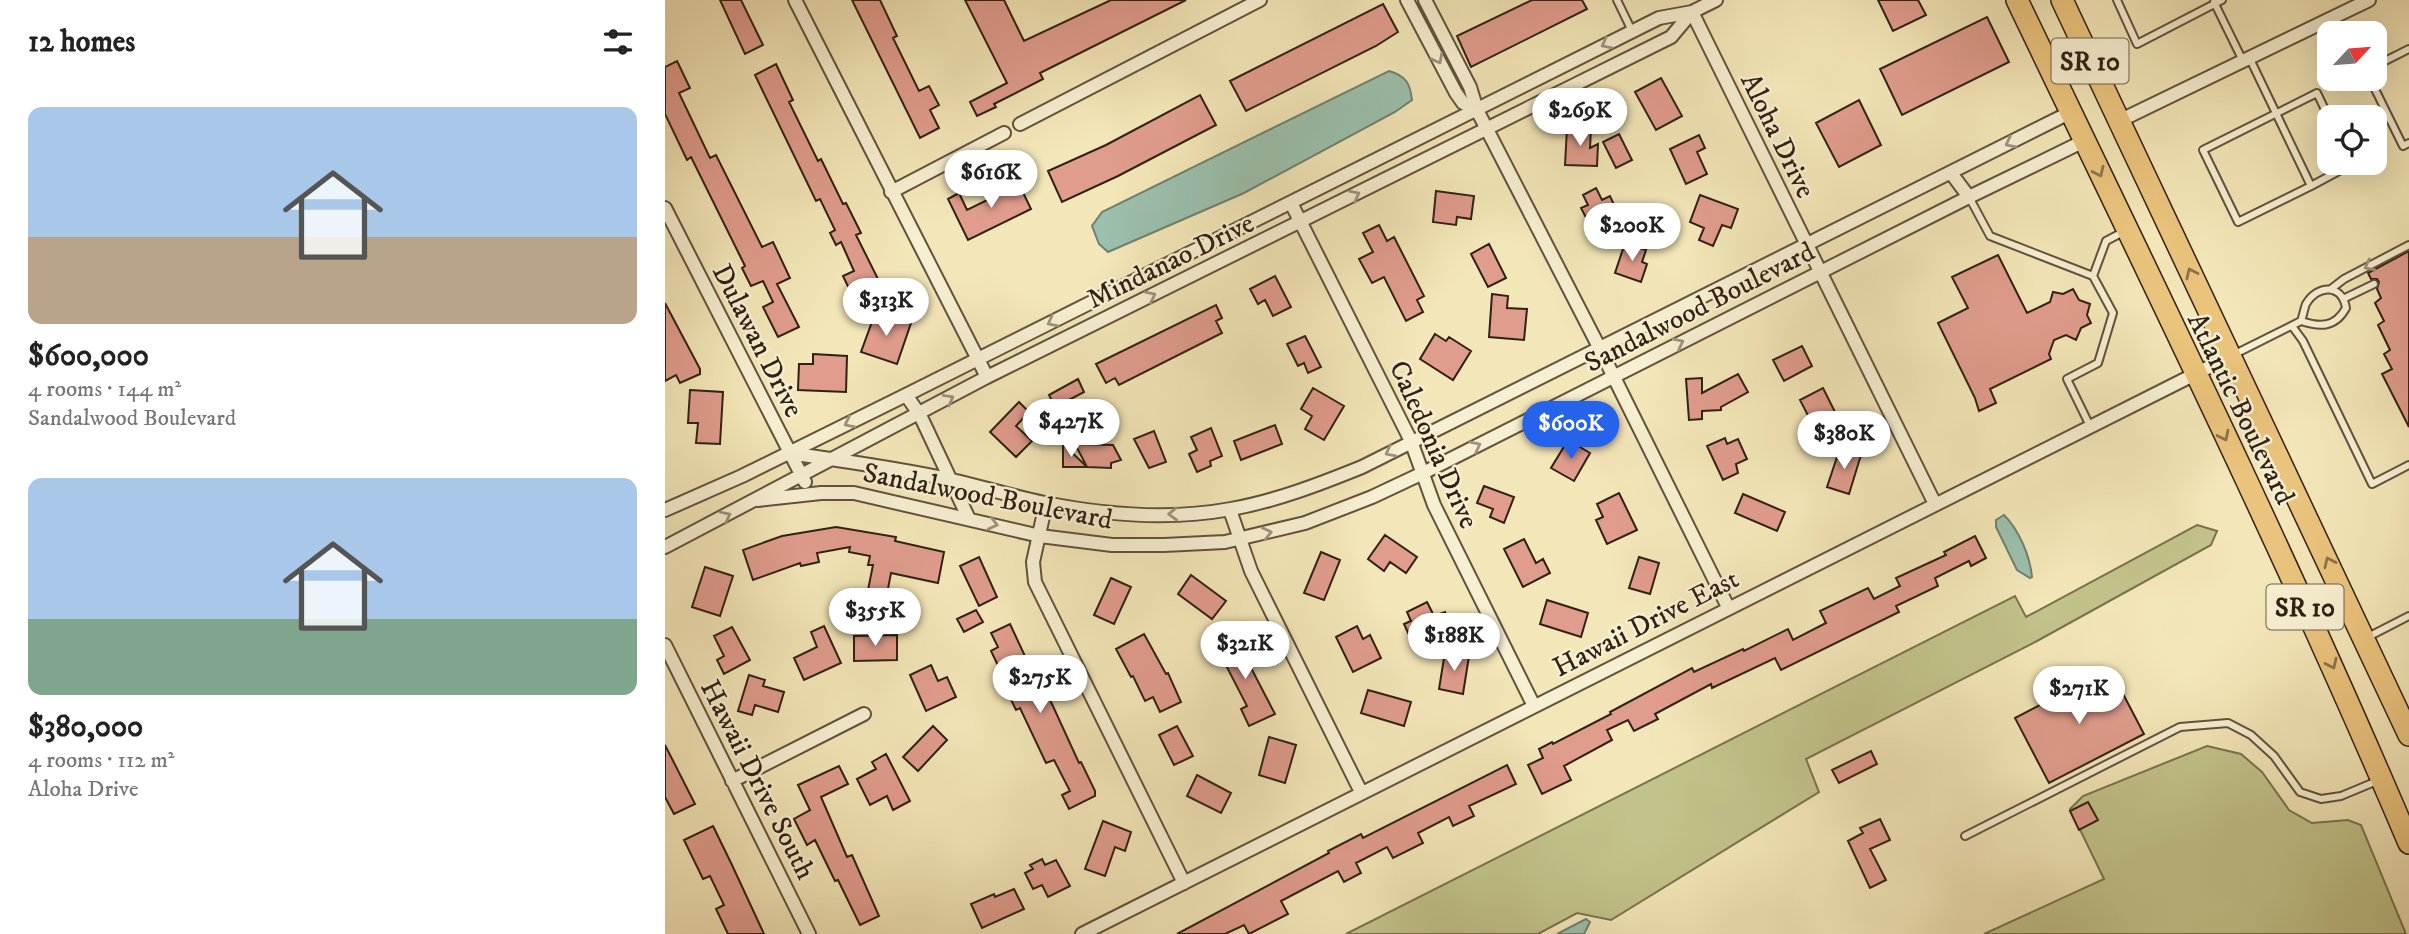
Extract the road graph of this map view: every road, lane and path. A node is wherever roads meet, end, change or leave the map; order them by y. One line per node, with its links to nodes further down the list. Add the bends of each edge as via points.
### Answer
1 (795, 0): 32 (street)
2 (1260, 0): 12 (street)
3 (1407, 0): 20 (street, one-way to 20, via 1456,93)
4 (1425, 0): 20 (street, via 1470,87)
5 (1617, 0): 14 (lane)
6 (1716, 0): 13 (street, Mindanao Drive)
7 (2017, 0): 21 (highway, Atlantic Boulevard / SR 10)
8 (2061, 0): 23 (highway, Atlantic Boulevard / SR 10)
9 (2117, 0): 11 (lane, via 2137,44)
10 (2369, 0): 16 (street)
11 (2217, 1): 16 (lane)
12 (1238, 5): 24 (street)
13 (1692, 12): 14 (street, Mindanao Drive, via 1659,18); 25 (street, Mindanao Drive, via 1671,37); 39 (street, Aloha Drive)
14 (1632, 31): 20 (street, Mindanao Drive, one-way to 20)
15 (2409, 49): 17 (lane)
16 (2246, 59): 22 (lane); 23 (street)
17 (2387, 60)
18 (2376, 91): 28 (lane, via 2403,146)
19 (2323, 105): 22 (lane, via 2317,93)
20 (1477, 110): 25 (street); 34 (street, Mindanao Drive)
21 (2071, 112): 27 (highway, Atlantic Boulevard / SR 10); 29 (street, Sandalwood Boulevard, one-way to 29)
22 (2276, 114): 31 (lane); 31 (lane, via 2203,150 2238,222)
23 (2119, 121): 48 (highway, Atlantic Boulevard / SR 10, one-way to 23)
24 (1020, 124)
25 (1486, 128): 36 (street, Mindanao Drive, one-way to 25); 47 (street)
26 (1004, 133): 32 (street)
27 (2084, 141): 33 (street, Sandalwood Boulevard); 37 (highway, Atlantic Boulevard / SR 10, one-way to 37)
28 (2409, 143)
29 (1951, 173): 33 (street); 39 (street, Sandalwood Boulevard)
30 (2332, 175): 31 (lane)
31 (2311, 186)
32 (891, 192): 49 (street)
33 (1969, 197): 40 (street, Sandalwood Boulevard); 41 (lane, via 1990,236)
34 (1291, 203): 36 (street, Caledonia Drive); 49 (street, Mindanao Drive, one-way to 49)
35 (665, 208): 57 (street, Dulawan Drive)
36 (1301, 222): 51 (street, Mindanao Drive, one-way to 36); 56 (street, Caledonia Drive)
37 (2126, 230): 41 (lane, via 2106,240); 50 (highway, Atlantic Boulevard / SR 10)
38 (2409, 245): 43 (lane, one-way to 43)
39 (1806, 246): 40 (street, Aloha Drive); 47 (street, Sandalwood Boulevard)
40 (1820, 272): 52 (street, Sandalwood Boulevard, one-way to 40); 66 (street, Aloha Drive)
41 (2093, 276): 55 (lane, via 2113,313 2098,363 2067,379)
42 (2374, 284): 44 (lane)
43 (2331, 289): 44 (lane); 45 (lane, via 2318,292 2307,303)
44 (2345, 298): 45 (lane, via 2347,309 2335,321 2317,327)
45 (2301, 321): 46 (lane)
46 (2292, 326): 48 (lane); 59 (lane, via 2372,484)
47 (1599, 347): 52 (street); 56 (street, Sandalwood Boulevard)
48 (2231, 356): 50 (street, Hawaii Drive East); 75 (highway, Atlantic Boulevard / SR 10, one-way to 48)
49 (978, 359): 51 (street); 53 (street, Mindanao Drive)
50 (2195, 374): 55 (street, Hawaii Drive East); 80 (highway, Atlantic Boulevard / SR 10, one-way to 80)
51 (987, 377): 54 (street, Mindanao Drive, one-way to 51)
52 (1613, 377): 60 (street, Sandalwood Boulevard, one-way to 52); 73 (street)
53 (906, 395): 54 (street); 57 (street, Mindanao Drive, one-way to 57)
54 (920, 415): 58 (street, Mindanao Drive); 62 (street)
55 (2091, 426): 66 (street, Hawaii Drive East)
56 (1411, 441): 60 (street, Caledonia Drive); 68 (street, Sandalwood Boulevard, one-way to 68, via 1326,482)
57 (789, 453): 58 (street, Sandalwood Boulevard); 61 (street, Dulawan Drive); 67 (street, Mindanao Drive)
58 (829, 459): 61 (street, Mindanao Drive); 62 (street, Sandalwood Boulevard)
59 (2409, 466)
60 (1423, 472): 71 (street, Sandalwood Boulevard, one-way to 60, via 1335,512); 77 (street, Caledonia Drive, via 1434,505)
61 (801, 476): 63 (street, Dulawan Drive); 64 (street, Mindanao Drive)
62 (950, 480): 65 (street, Sandalwood Boulevard); 69 (street)
63 (811, 494): 64 (street, Sandalwood Boulevard); 69 (street, Sandalwood Boulevard, via 854,493)
64 (758, 500): 72 (street, Mindanao Drive, one-way to 64)
65 (1046, 503): 68 (street, Sandalwood Boulevard, one-way to 65, via 1133,514); 70 (street)
66 (1934, 504): 73 (street, Hawaii Drive East)
67 (665, 510)
68 (1230, 510): 71 (street)
69 (969, 519): 70 (street, Sandalwood Boulevard, one-way to 70)
70 (1040, 536): 71 (street, Sandalwood Boulevard, via 1139,546); 85 (street, via 1033,562 1035,582)
71 (1239, 539): 82 (street)
72 (665, 547)
73 (1728, 607): 77 (street, Hawaii Drive East)
74 (2409, 616): 75 (lane)
75 (2364, 638): 79 (highway, Atlantic Boulevard / SR 10)
76 (665, 645): 81 (street, Hawaii Drive South)
77 (1534, 706): 82 (street, Hawaii Drive East)
78 (864, 714): 81 (street)
79 (2409, 735)
80 (2382, 779): 83 (lane, via 2321,799 2300,792 2274,756 2240,729 2228,723 2180,727); 84 (highway, Atlantic Boulevard / SR 10)
81 (732, 781): 86 (street, Hawaii Drive South)
82 (1361, 792): 85 (street, Hawaii Drive East)
83 (1965, 836)
84 (2409, 843)
85 (1184, 883): 87 (street, Hawaii Drive East)
86 (809, 934)
87 (1082, 934)

